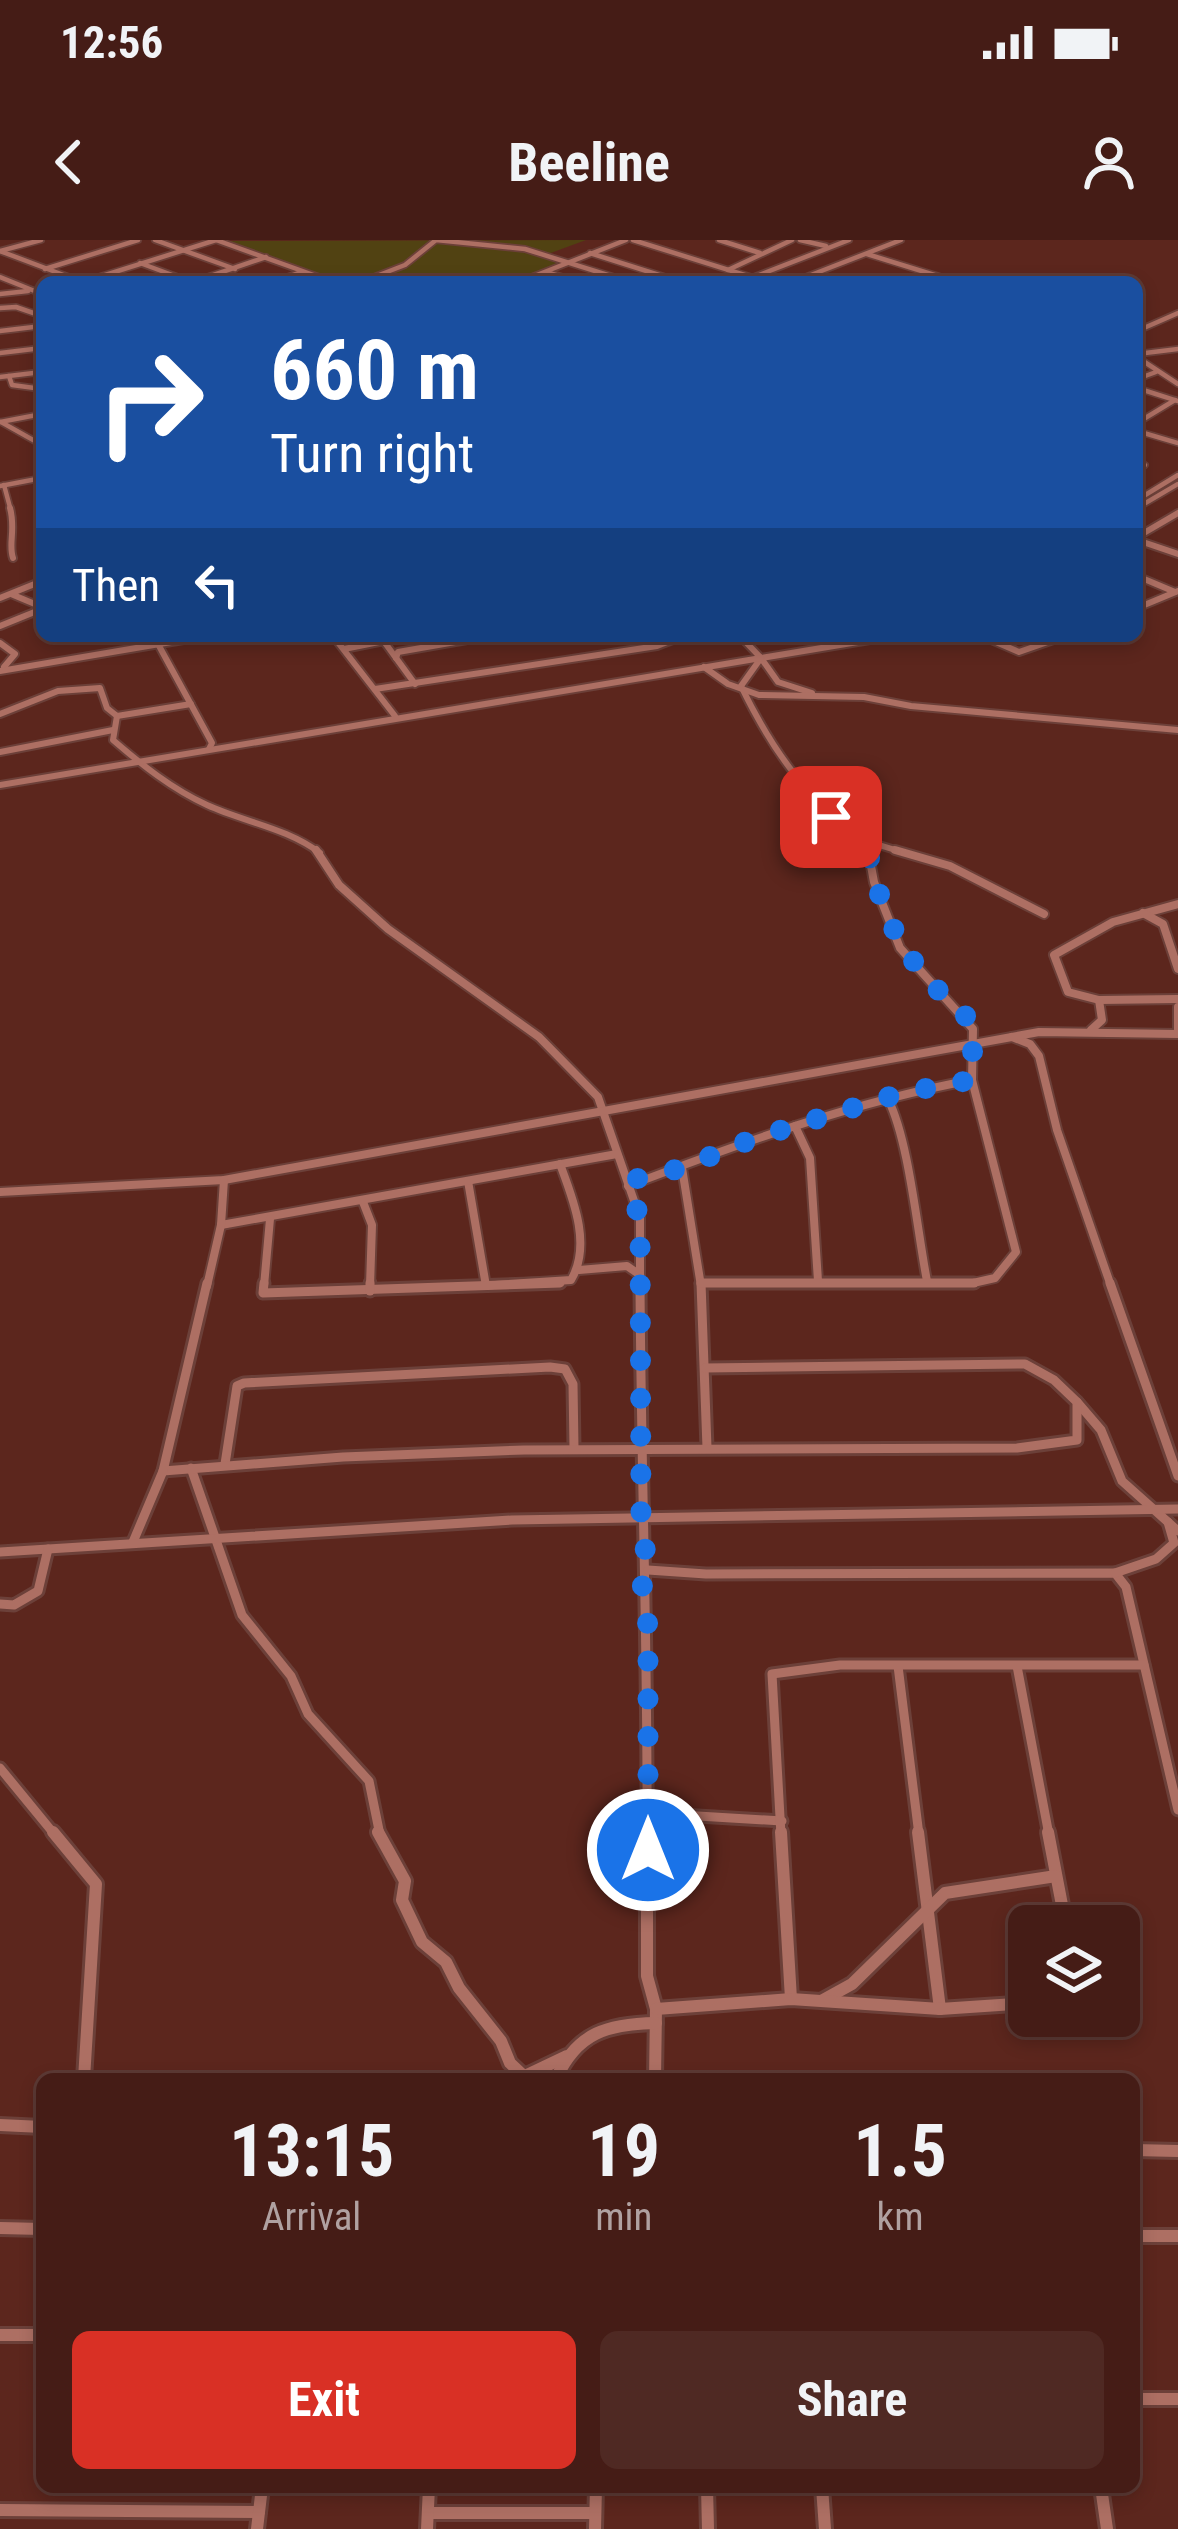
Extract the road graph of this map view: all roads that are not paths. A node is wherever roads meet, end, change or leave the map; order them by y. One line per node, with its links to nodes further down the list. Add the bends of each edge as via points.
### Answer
1 (41, 240): 13 (street)
2 (138, 240): 22 (street)
3 (154, 240): 12 (street)
4 (216, 240): 12 (street); 17 (street)
5 (630, 240): 14 (street); 20 (street)
6 (719, 240): 15 (street)
7 (796, 240): 11 (street); 15 (street)
8 (849, 240): 11 (street)
9 (882, 240): 10 (street)
10 (899, 241): 16 (street)
11 (831, 247): 37 (street)
12 (185, 250): 19 (street); 21 (street)
13 (3, 252): 22 (street)
14 (590, 253): 18 (street); 35 (street)
15 (760, 253): 20 (street)
16 (867, 254): 38 (street); 39 (street)
17 (266, 257): 21 (street); 23 (street)
18 (568, 261): 24 (street); 31 (street, via 436,240); 34 (street)
19 (140, 263): 26 (street); 27 (street)
20 (729, 267): 36 (street)
21 (235, 268): 28 (street)
22 (45, 269): 25 (street)
23 (305, 271): 29 (street); 30 (street)
24 (556, 272): 32 (street); 33 (street)
25 (66, 276)
26 (100, 276)
27 (176, 276)
28 (210, 276)
29 (290, 276)
30 (318, 276)
31 (381, 276)
32 (536, 276)
33 (566, 276)
34 (612, 276)
35 (662, 276)
36 (747, 276)
37 (756, 276)
38 (809, 276)
39 (938, 276)
40 (0, 277): 41 (street)
41 (33, 290): 42 (street); 43 (street); 44 (street)
42 (36, 291)
43 (0, 294)
44 (16, 307): 45 (street); 47 (street)
45 (0, 308)
46 (1178, 313): 49 (street)
47 (36, 314)
48 (36, 327): 50 (street)
49 (1143, 329)
50 (0, 331)
51 (36, 349): 53 (street)
52 (1178, 349): 54 (street)
53 (0, 352)
54 (1143, 354)
55 (1143, 360): 56 (street)
56 (1156, 372): 60 (street); 61 (street)
57 (36, 373): 58 (street)
58 (10, 376): 59 (street); 63 (street, via 12,385)
59 (0, 377)
60 (1143, 380)
61 (1178, 384)
62 (1143, 387): 64 (street)
63 (36, 388)
64 (1177, 401): 67 (street)
65 (36, 415): 66 (street)
66 (1, 422): 69 (street)
67 (1143, 423)
68 (1143, 429): 70 (street)
69 (36, 442)
70 (1178, 443)
71 (36, 479): 73 (street)
72 (1178, 483): 75 (street); 76 (street)
73 (2, 486): 74 (street)
74 (4, 500): 81 (street, via 16,530)
75 (1143, 500)
76 (1143, 501)
77 (1177, 515): 78 (street)
78 (1143, 535)
79 (1143, 541): 80 (street)
80 (1178, 554)
81 (14, 558)
82 (1143, 578): 84 (street)
83 (36, 583): 85 (street)
84 (1176, 591): 88 (street)
85 (10, 593): 86 (street); 87 (street)
86 (0, 598)
87 (36, 605)
88 (1143, 605)
89 (36, 611): 90 (street)
90 (0, 626)
91 (170, 642): 103 (street)
92 (338, 642): 104 (street)
93 (371, 642): 104 (street)
94 (384, 642): 107 (street)
95 (442, 642): 107 (street)
96 (625, 642): 105 (street)
97 (671, 642): 105 (street)
98 (746, 642): 108 (street)
99 (858, 642): 108 (street)
100 (997, 642): 101 (street, via 1022,652)
101 (1049, 642)
102 (0, 643): 106 (street)
103 (158, 644): 109 (street); 116 (street)
104 (344, 649): 113 (street)
105 (631, 650): 112 (street)
106 (15, 654): 109 (street); 111 (street)
107 (396, 658): 112 (street)
108 (761, 658): 110 (street); 114 (street); 115 (street, via 778,682)
109 (34, 664): 111 (street)
110 (704, 667): 114 (street); 119 (street)
111 (0, 670)
112 (415, 683): 113 (street)
113 (375, 689): 119 (street)
114 (742, 691): 115 (street); 128 (street, via 797,778 834,820)
115 (819, 695): 121 (street)
116 (190, 704): 118 (street); 122 (street, via 205,724)
117 (0, 714): 118 (street, via 89,687 100,688)
118 (117, 716): 120 (street)
119 (395, 716): 122 (street)
120 (113, 730): 123 (street); 125 (street, via 113,740)
121 (1178, 730)
122 (209, 749): 124 (street)
123 (0, 752)
124 (162, 757): 125 (street); 126 (street)
125 (137, 761): 126 (street); 127 (street)
126 (148, 770): 143 (street, via 322,854 351,896 427,961 555,1050)
127 (0, 785)
128 (866, 841): 131 (street, via 950,866); 140 (street, via 895,938 969,1019)
129 (1178, 904): 130 (street)
130 (1144, 913): 132 (street, via 1163,923); 133 (street, via 1054,955 1065,990)
131 (1044, 914)
132 (1178, 969)
133 (1099, 1000): 134 (street); 135 (street)
134 (1178, 1003): 137 (street)
135 (1102, 1020): 136 (street); 138 (street)
136 (1089, 1032): 138 (street); 139 (street)
137 (1178, 1032): 138 (street)
138 (1114, 1033)
139 (1012, 1037): 140 (street); 172 (street, via 1039,1056 1057,1130)
140 (973, 1043): 141 (street); 143 (street)
141 (972, 1080): 142 (street); 160 (street, via 1016,1252 995,1278)
142 (888, 1100): 144 (street); 160 (street, via 903,1129)
143 (604, 1109): 145 (street); 148 (street)
144 (795, 1126): 147 (street); 159 (street, via 810,1158)
145 (617, 1154): 146 (street); 150 (street)
146 (560, 1164): 149 (street); 157 (street, via 577,1206)
147 (682, 1168): 150 (street); 161 (street)
148 (224, 1180): 151 (street); 154 (street)
149 (468, 1181): 152 (street); 162 (street)
150 (628, 1186): 155 (street, via 640,1218)
151 (0, 1192)
152 (363, 1202): 153 (street); 163 (street, via 372,1225)
153 (270, 1219): 154 (street); 163 (street, via 263,1293)
154 (221, 1225): 171 (street)
155 (640, 1254): 156 (street); 158 (street)
156 (629, 1267): 157 (street); 158 (street)
157 (579, 1270): 162 (street, via 560,1283)
158 (640, 1275): 168 (street)
159 (818, 1281): 160 (street); 161 (street)
160 (927, 1281)
161 (701, 1282): 164 (street)
162 (486, 1286): 163 (street)
163 (370, 1291)
164 (705, 1368): 165 (street, via 1025,1364); 167 (street)
165 (1077, 1402): 167 (street, via 1071,1445); 174 (street, via 1111,1448 1122,1481)
166 (574, 1448): 168 (street); 169 (street); 169 (street, via 573,1384 565,1369 550,1366 244,1383 237,1386)
167 (706, 1448): 168 (street)
168 (641, 1451): 175 (street)
169 (225, 1464): 170 (street)
170 (191, 1468): 171 (street); 177 (street)
171 (163, 1471): 179 (street)
172 (1178, 1476)
173 (1178, 1509): 174 (street); 176 (street)
174 (1156, 1511): 175 (street); 176 (street)
175 (641, 1518): 177 (street); 182 (street)
176 (1166, 1519): 178 (street)
177 (212, 1537): 179 (street); 203 (street, via 242,1615 291,1676 308,1714 369,1781 377,1829 400,1868 402,1900 422,1942 446,1962)
178 (1177, 1539): 183 (street, via 1156,1559)
179 (134, 1541): 180 (street)
180 (48, 1550): 181 (street); 184 (street, via 38,1591)
181 (0, 1552)
182 (648, 1570): 183 (street); 191 (street)
183 (1115, 1573): 185 (street, via 1126,1587)
184 (0, 1604)
185 (1144, 1665): 187 (street); 189 (street)
186 (898, 1666): 187 (street); 192 (street, via 772,1674); 195 (street)
187 (1017, 1666): 193 (street)
188 (0, 1768): 202 (street, via 96,1884)
189 (1176, 1791): 190 (street)
190 (1178, 1810)
191 (648, 1813): 192 (street); 200 (street, via 646,1976)
192 (782, 1821): 196 (street)
193 (1056, 1876): 194 (street); 195 (street, via 944,1893)
194 (1062, 1905)
195 (928, 1912): 197 (street, via 852,1984); 199 (street)
196 (790, 1999): 197 (street); 200 (street)
197 (821, 2001): 199 (street)
198 (1008, 2004): 199 (street)
199 (940, 2008)
200 (656, 2016): 201 (street, via 604,2025); 206 (street)
201 (567, 2056): 204 (street); 205 (street)
202 (84, 2073)
203 (521, 2073)
204 (535, 2073)
205 (559, 2073)
206 (655, 2073)
207 (0, 2125): 208 (street)
208 (36, 2127)
209 (1140, 2150): 210 (street)
210 (1178, 2151)
211 (0, 2228): 212 (street)
212 (36, 2228)
213 (1140, 2236): 214 (street)
214 (1178, 2236)
215 (0, 2335): 216 (street)
216 (36, 2335)
217 (1140, 2399): 218 (street)
218 (1178, 2399)
219 (261, 2493): 224 (street)
220 (707, 2493): 228 (street)
221 (822, 2493): 229 (street)
222 (1102, 2493): 230 (street)
223 (0, 2510): 224 (street)
224 (259, 2512): 227 (street)
225 (427, 2521): 226 (street)
226 (595, 2521)
227 (257, 2529)
228 (708, 2529)
229 (825, 2529)
230 (1107, 2529)

